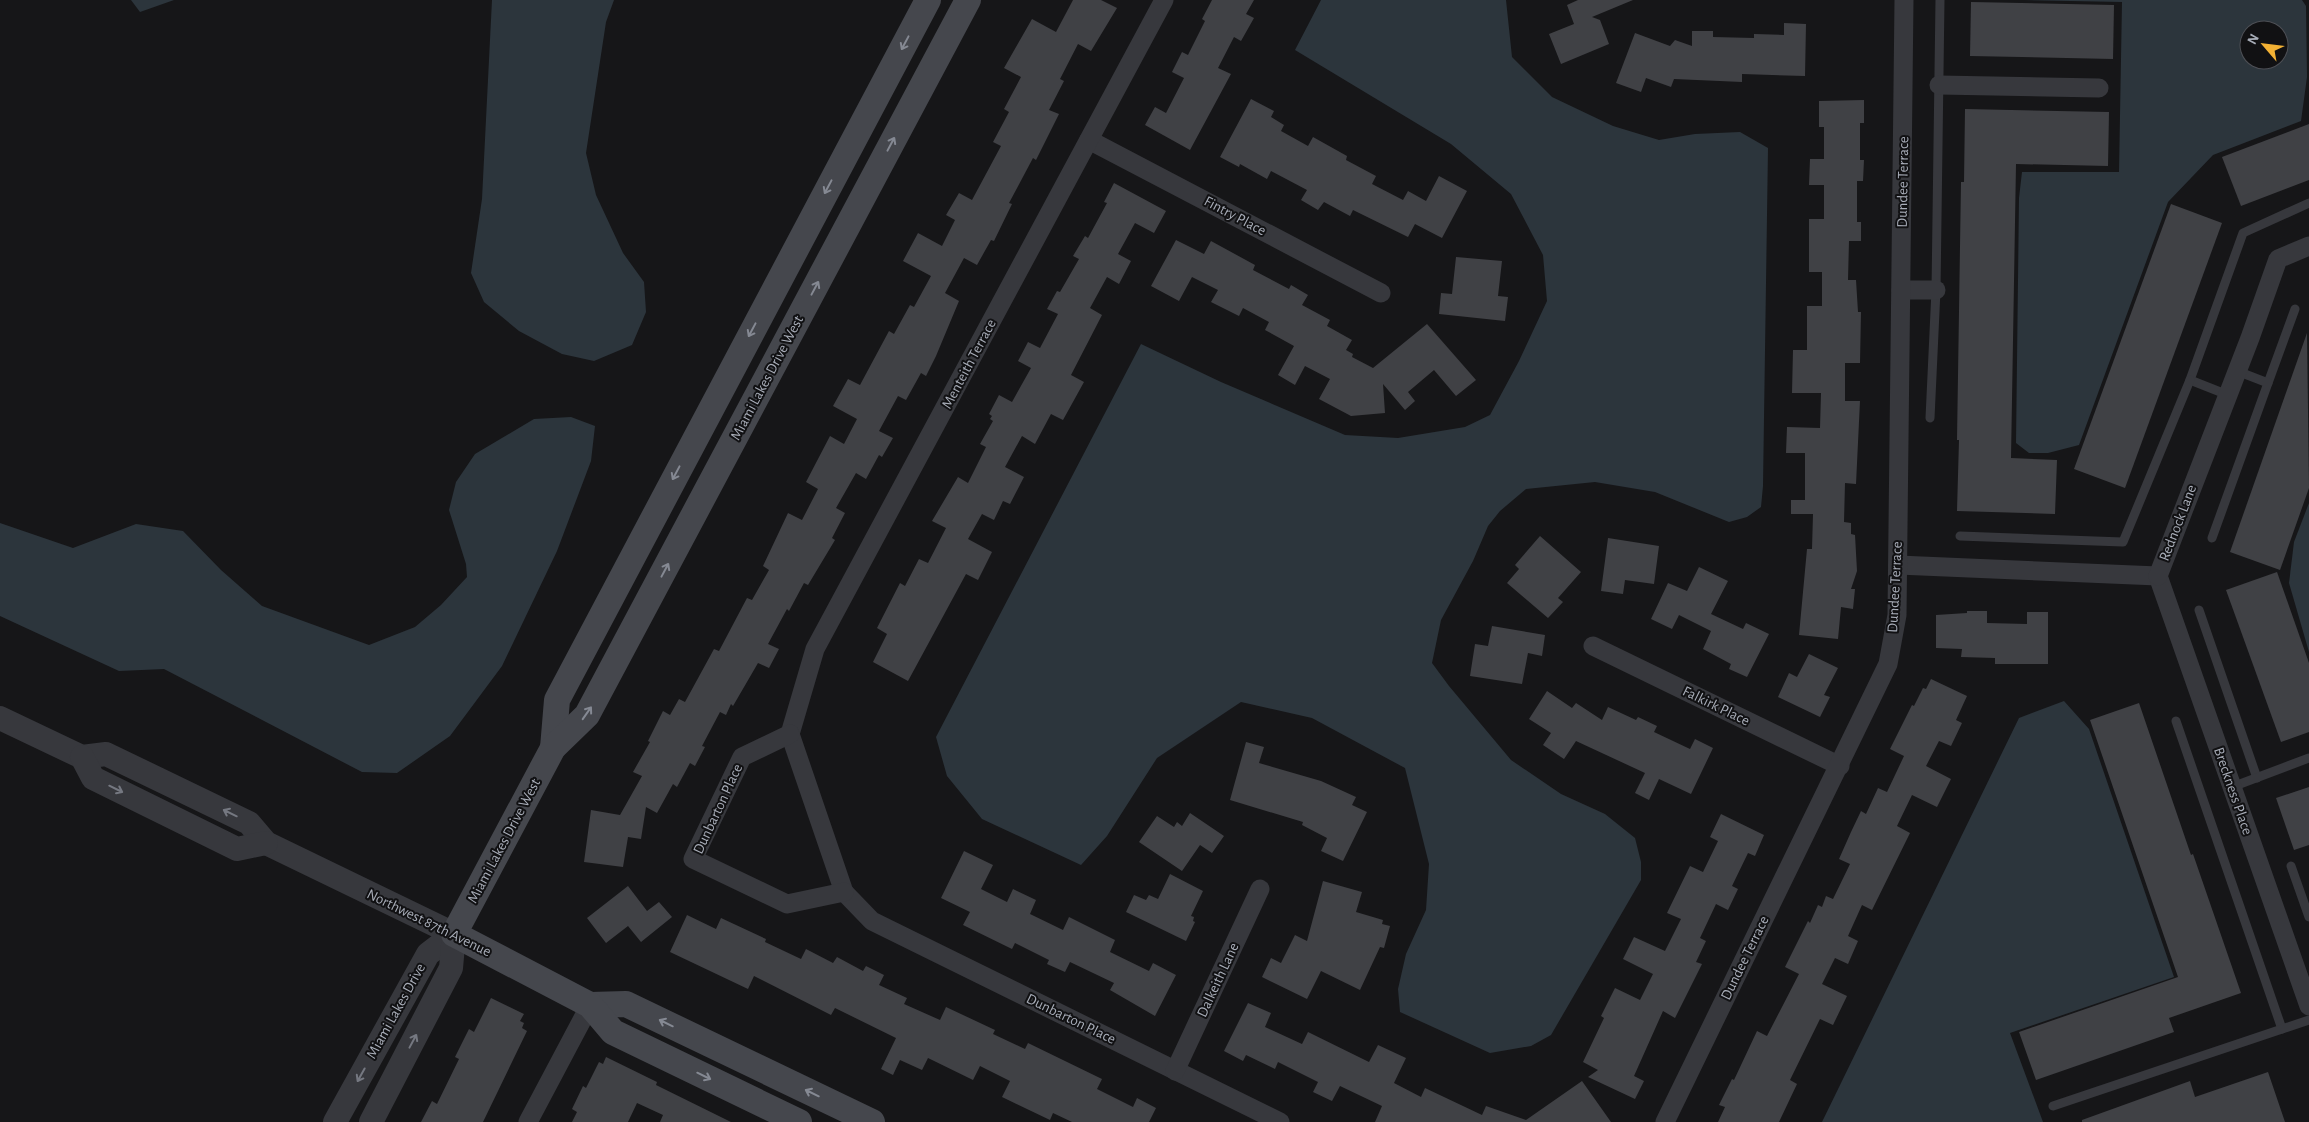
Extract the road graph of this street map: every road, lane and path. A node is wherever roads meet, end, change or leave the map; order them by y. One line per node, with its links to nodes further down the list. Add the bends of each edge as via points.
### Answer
1 (928, 0): 29 (main road, Miami Lakes Drive West, one-way to 29, via 561,692 557,700)
2 (968, 0): 29 (main road, Miami Lakes Drive West, one-way to 2, via 587,715)
3 (1164, 0): 8 (street, Menteith Terrace)
4 (1904, 0): 11 (street, Dundee Terrace)
5 (1940, 0): 6 (lane)
6 (1939, 85): 7 (street); 12 (lane)
7 (2099, 88)
8 (1089, 140): 13 (street, Fintry Place); 28 (street, Menteith Terrace, via 815,649)
9 (2309, 202): 16 (lane, via 2243,233)
10 (2309, 246): 15 (street, Rednock Lane, via 2278,259)
11 (1902, 290): 12 (street); 22 (street, Dundee Terrace)
12 (1936, 290): 19 (lane)
13 (1381, 293)
14 (2295, 309): 17 (lane)
15 (2237, 372): 17 (lane); 18 (street, Rednock Lane)
16 (2190, 380): 18 (lane); 20 (lane, via 2123,542)
17 (2268, 382): 21 (lane)
18 (2228, 395): 23 (street, Rednock Lane)
19 (1930, 418)
20 (1960, 536)
21 (2212, 538)
22 (1898, 565): 23 (street, Rednock Lane); 31 (street, Dundee Terrace, via 1897,615 1888,664)
23 (2158, 576): 33 (street, Breckness Place)
24 (2199, 610): 32 (lane)
25 (1593, 646): 31 (street, Falkirk Place)
26 (0, 718): 38 (street, Northwest 87th Avenue, via 82,757 106,754 250,823 266,843)
27 (2176, 721): 42 (lane)
28 (790, 734): 36 (street, Dunbarton Place); 36 (street, Dunbarton Place, via 742,757 693,859 787,904)
29 (553, 748): 38 (main road, Miami Lakes Drive West)
30 (2309, 758): 32 (lane)
31 (1840, 766): 52 (street, Dundee Terrace)
32 (2257, 778): 33 (lane)
33 (2232, 787): 40 (street, Breckness Place)
34 (2291, 866): 37 (lane)
35 (1260, 889): 43 (street, Dalkeith Lane)
36 (844, 892): 43 (street, Dunbarton Place, via 872,921)
37 (2309, 917)
38 (454, 934): 39 (main road, Northwest 87th Avenue); 46 (street, Miami Lakes Drive, one-way to 46, via 428,954); 47 (street, Miami Lakes Drive, one-way to 38, via 452,968)
39 (590, 1005): 45 (main road, Northwest 87th Avenue, one-way to 39, via 626,1004); 48 (street); 49 (main road, Northwest 87th Avenue, one-way to 49, via 614,1032)
40 (2309, 1006)
41 (2309, 1020): 42 (lane)
42 (2282, 1029): 44 (lane)
43 (1175, 1070): 51 (street, Dunbarton Place)
44 (2053, 1106)
45 (841, 1116): 50 (main road, Northwest 87th Avenue)
46 (335, 1122)
47 (371, 1122)
48 (528, 1122)
49 (800, 1122)
50 (872, 1122)
51 (1280, 1122)
52 (1664, 1122)

